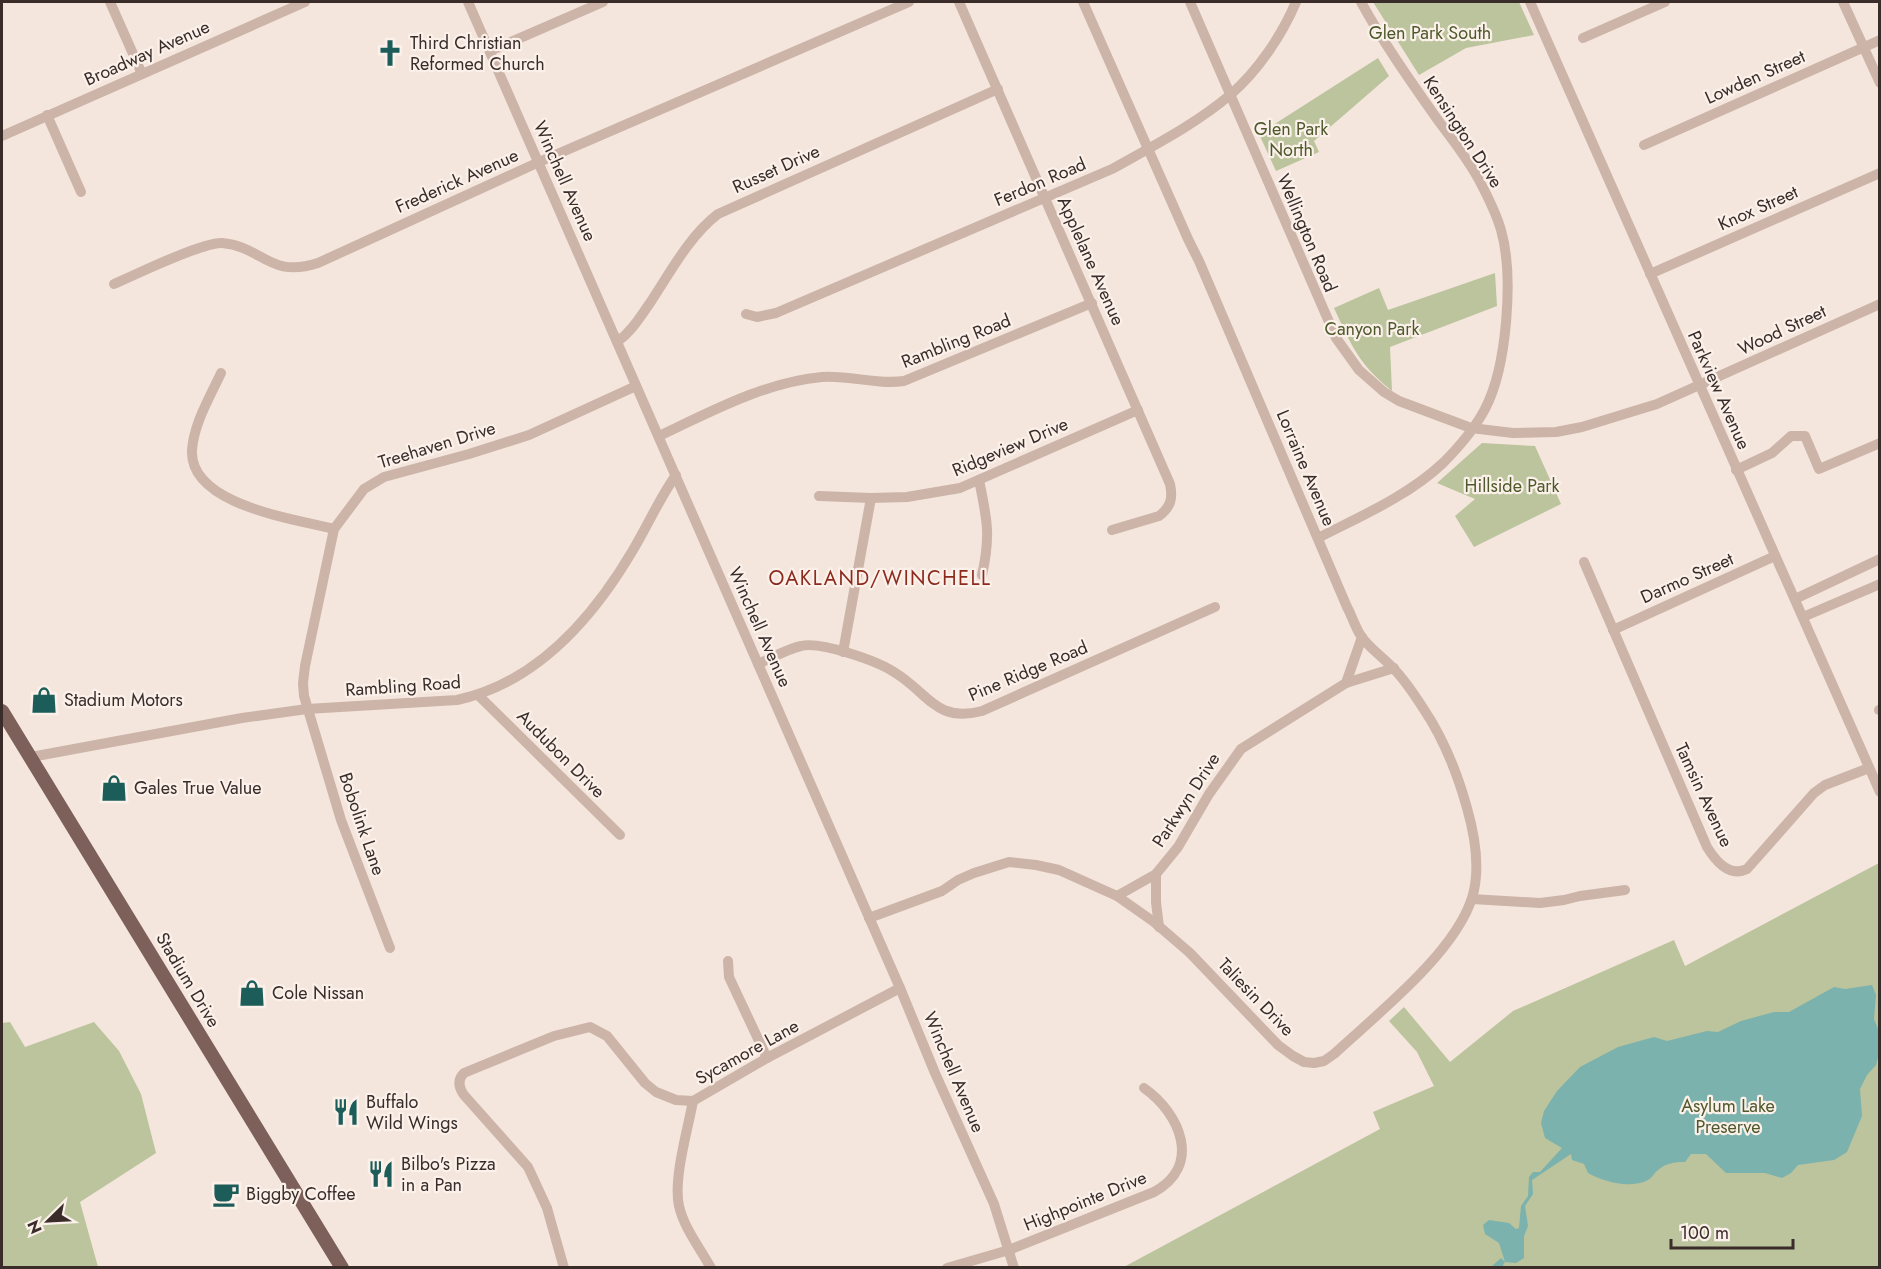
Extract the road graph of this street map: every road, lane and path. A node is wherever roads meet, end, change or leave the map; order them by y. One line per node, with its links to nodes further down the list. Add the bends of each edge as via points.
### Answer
1 (110, 2): 18 (street)
2 (305, 2): 18 (street, Broadway Avenue)
3 (468, 2): 17 (street, Winchell Avenue)
4 (603, 2): 17 (street)
5 (909, 2): 26 (street, Frederick Avenue)
6 (959, 2): 20 (street, Applelane Avenue)
7 (1083, 2): 25 (street, Lorraine Avenue)
8 (1190, 2): 21 (street, Wellington Road)
9 (1296, 2): 21 (street, Ferdon Road, via 1286,25 1262,60)
10 (1361, 2): 40 (street, Kensington Drive, via 1389,51 1473,170 1501,230 1507,299 1504,335 1494,387)
11 (1530, 2): 30 (street, Parkview Avenue)
12 (1665, 2): 14 (street)
13 (1844, 2): 16 (street)
14 (1583, 38)
15 (1880, 40): 16 (street, Lowden Street)
16 (1864, 47): 19 (street); 24 (street, Lowden Street)
17 (490, 51): 26 (street, Winchell Avenue)
18 (142, 74): 22 (street, Broadway Avenue)
19 (1880, 83)
20 (998, 89): 29 (street, Applelane Avenue); 35 (street, Russet Drive, via 718,214 692,241 633,328)
21 (1230, 95): 25 (street, Ferdon Road); 40 (street, Wellington Road, via 1325,318 1347,355 1371,381 1399,401)
22 (47, 115): 23 (street, Broadway Avenue); 28 (street)
23 (2, 136)
24 (1644, 145)
25 (1148, 149): 29 (street, Ferdon Road); 50 (street, Lorraine Avenue)
26 (538, 162): 31 (street, Frederick Avenue, via 306,267 272,263 222,243); 35 (street, Winchell Avenue)
27 (1880, 173): 30 (street, Knox Street)
28 (81, 192)
29 (1045, 198): 32 (street, Applelane Avenue); 34 (street, Ferdon Road, via 776,313 757,317)
30 (1650, 274): 38 (street, Parkview Avenue)
31 (114, 284)
32 (1092, 303): 39 (street, Applelane Avenue); 41 (street, Rambling Road, via 921,376 890,383 842,377 786,383 719,407)
33 (1880, 304): 38 (street, Wood Street)
34 (746, 314)
35 (617, 342): 37 (street, Winchell Avenue)
36 (221, 373): 48 (street, via 194,442 192,456 199,476 238,503)
37 (636, 386): 41 (street, Winchell Avenue); 48 (street, Treehaven Drive, via 529,435 384,477 363,489)
38 (1699, 386): 40 (street, Wellington Road, via 1636,412 1565,430 1513,433); 43 (street, Parkview Avenue)
39 (1138, 410): 45 (street, Ridgeview Drive); 49 (street, Applelane Avenue, via 1170,484 1171,503 1159,516)
40 (1471, 428): 50 (street, Kensington Drive, via 1428,475)
41 (659, 435): 44 (street, Winchell Avenue)
42 (1880, 443): 43 (street, via 1819,469 1805,436 1791,436 1772,453)
43 (1736, 470): 51 (street, Parkview Avenue)
44 (676, 475): 62 (street, Winchell Avenue); 65 (street, Rambling Road, via 604,596 534,667)
45 (979, 480): 47 (street, Ridgeview Drive, via 945,491); 54 (street, via 988,525)
46 (819, 496): 47 (street, Ridgeview Drive)
47 (871, 498): 61 (street)
48 (334, 529): 66 (street, Treehaven Drive, via 303,683)
49 (1112, 530)
50 (1318, 538): 60 (street, Lorraine Avenue)
51 (1775, 556): 56 (street, Parkview Avenue); 59 (street, Darmo Street)
52 (1879, 560): 56 (street)
53 (1584, 562): 59 (street, Tamsin Avenue)
54 (982, 575)
55 (1880, 584): 58 (street)
56 (1795, 599): 58 (street, Parkview Avenue)
57 (1215, 607): 61 (street, Pine Ridge Road, via 970,714 958,715 940,708 895,672)
58 (1803, 617): 69 (street, Parkview Avenue)
59 (1613, 630): 69 (street, Tamsin Avenue, via 1707,847 1726,868 1747,868 1814,793)
60 (1362, 638): 63 (street, Lorraine Avenue); 64 (street)
61 (843, 652): 62 (street, Pine Ridge Road, via 801,646)
62 (758, 664): 76 (street, Winchell Avenue)
63 (1394, 669): 64 (street, Parkwyn Drive); 75 (street, Lorraine Avenue, via 1437,730 1461,784 1476,849)
64 (1346, 683): 72 (street, Parkwyn Drive, via 1241,748 1178,847)
65 (479, 696): 66 (street, Rambling Road, via 441,703); 71 (street, Audubon Drive)
66 (307, 709): 68 (street, Rambling Road); 79 (street, Bobolink Lane, via 341,820)
67 (2, 711): 68 (main road, Stadium Drive)
68 (31, 757): 86 (main road, Stadium Drive)
69 (1869, 768): 70 (street, Parkview Avenue)
70 (1880, 792)
71 (620, 835)
72 (1156, 874): 74 (street, Parkwyn Drive); 77 (street)
73 (1624, 890): 75 (street, via 1540,903)
74 (1117, 896): 76 (street, via 1059,870 1009,862); 77 (street, Taliesin Drive)
75 (1472, 899): 78 (street, Lorraine Avenue)
76 (869, 918): 81 (street, Winchell Avenue)
77 (1159, 927): 78 (street, Taliesin Drive, via 1211,974 1278,1045 1304,1062 1314,1063 1334,1054 1410,984)
78 (1452, 938)
79 (390, 948)
80 (728, 961): 82 (street, via 729,977)
81 (900, 988): 82 (street, Sycamore Lane); 85 (street, Winchell Avenue, via 994,1204)
82 (767, 1058): 84 (street, Sycamore Lane)
83 (1144, 1088): 85 (street, Highpointe Drive, via 1164,1104 1180,1138 1181,1159 1172,1179 1154,1192)
84 (693, 1101): 87 (street, Sycamore Lane, via 676,1100 656,1092 607,1035 590,1027 554,1036 467,1071 460,1079 468,1102 528,1167 547,1208); 88 (street, via 679,1173 679,1204)
85 (1009, 1250): 89 (street, Highpointe Drive); 90 (street, Winchell Avenue)
86 (342, 1268)
87 (564, 1268)
88 (711, 1268)
89 (947, 1268)
90 (1014, 1268)

